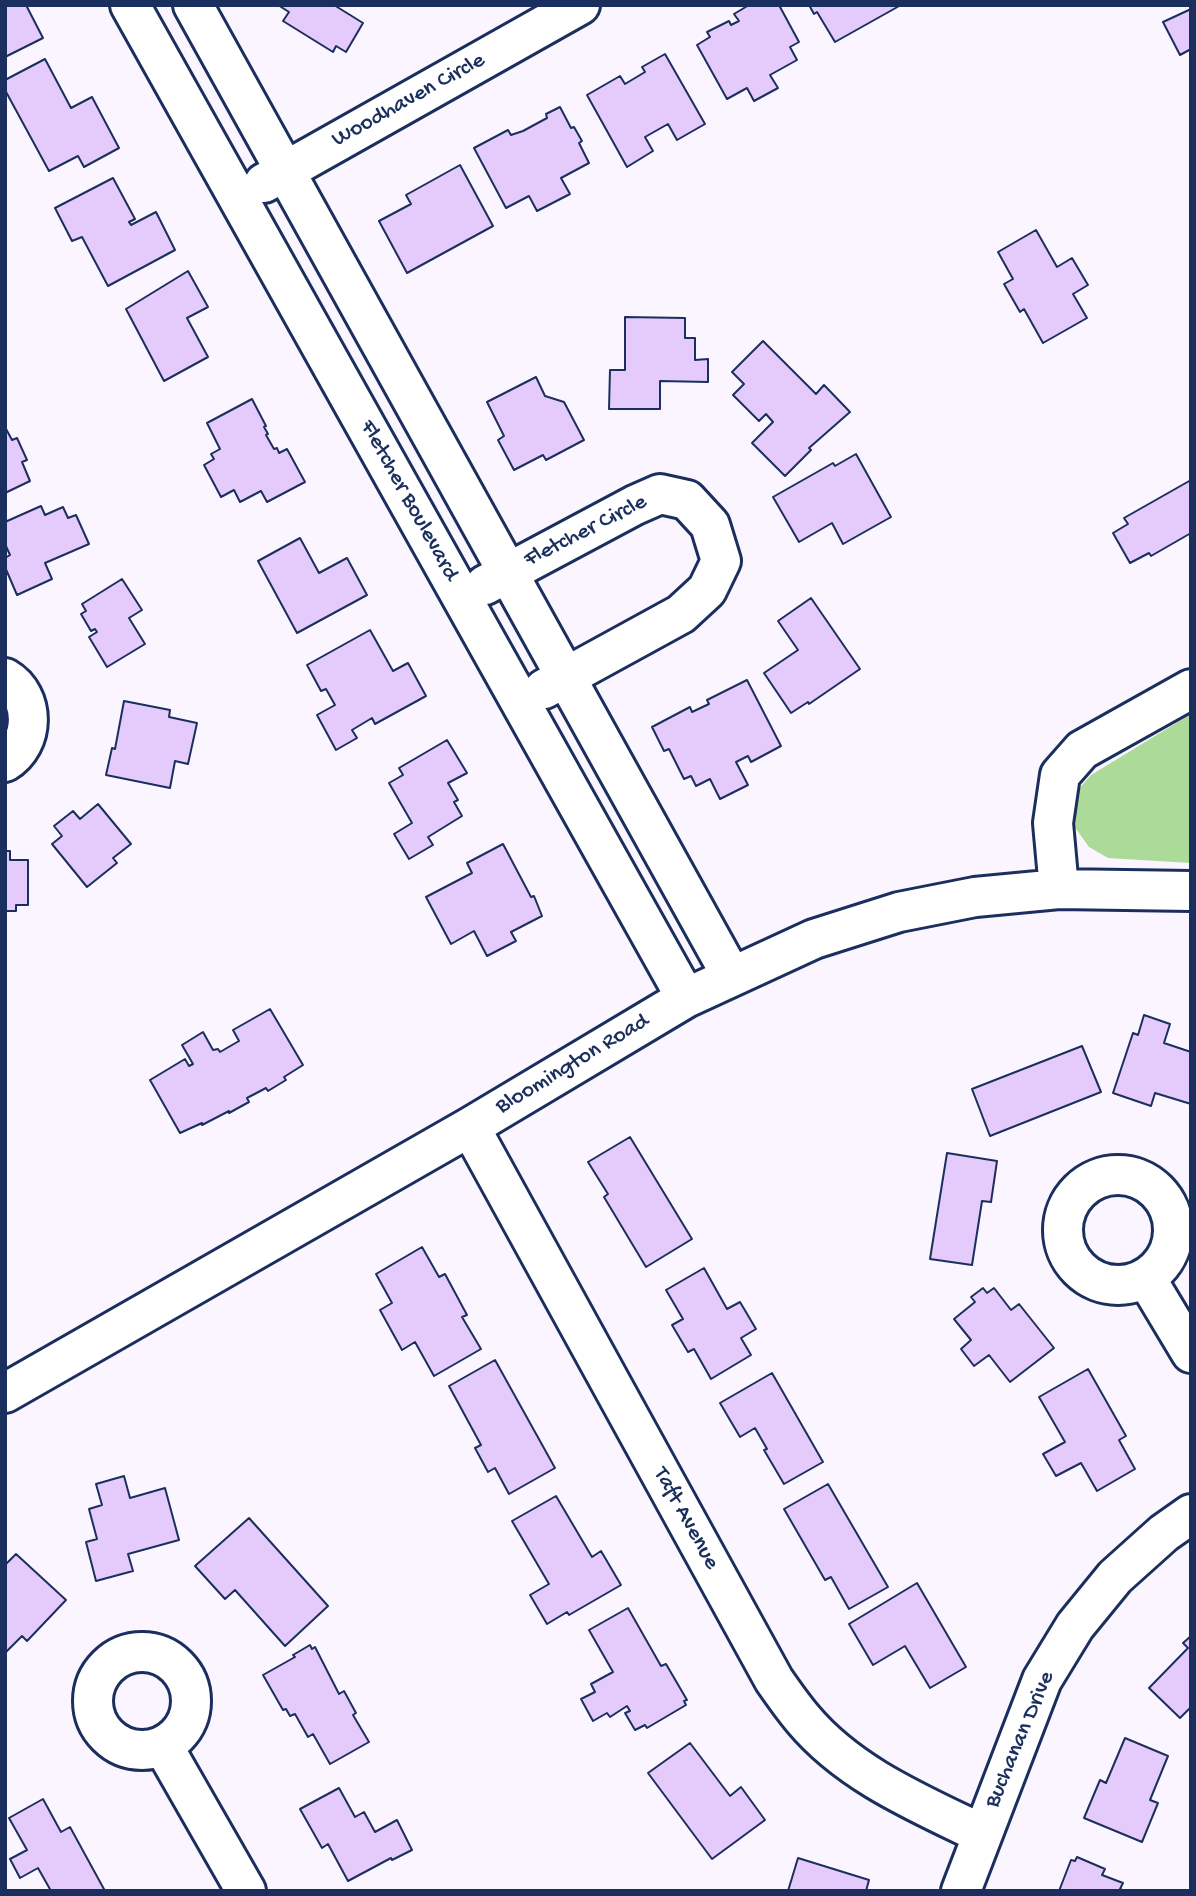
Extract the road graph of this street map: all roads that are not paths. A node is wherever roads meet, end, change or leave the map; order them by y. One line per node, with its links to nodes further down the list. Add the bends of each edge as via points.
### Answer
1 (130, 5): 5 (street, Fletcher Boulevard)
2 (193, 5): 4 (street)
3 (580, 5): 4 (street, Woodhaven Circle)
4 (285, 171): 5 (street, Woodhaven Circle); 6 (street)
5 (238, 198): 7 (street, Fletcher Boulevard)
6 (508, 573): 7 (street, Fletcher Circle); 9 (street); 9 (street, Fletcher Circle, via 660,494 687,500 710,525 721,561 707,590 681,614)
7 (462, 597): 11 (street, Fletcher Boulevard)
8 (5, 678): 12 (street, via 22,693 28,727 23,744)
9 (566, 678): 11 (street, Fletcher Circle); 15 (street)
10 (1191, 689): 13 (street, via 1082,750 1060,775 1053,824)
11 (520, 702): 16 (street, Fletcher Boulevard)
12 (5, 762)
13 (1059, 889): 14 (street, Bloomington Road); 15 (street, Bloomington Road, via 975,897 899,912 814,939)
14 (1191, 891)
15 (731, 975): 16 (street, Bloomington Road)
16 (686, 998): 17 (street, Bloomington Road)
17 (470, 1127): 20 (street, Bloomington Road); 23 (street, Taft Avenue, via 774,1680 804,1720 840,1755 912,1801)
18 (1146, 1278): 19 (street)
19 (1191, 1353)
20 (5, 1393)
21 (1191, 1514): 23 (street, Buchanan Drive, via 1115,1577 1075,1626 1042,1681)
22 (163, 1746): 24 (street)
23 (982, 1834): 25 (street, Buchanan Drive)
24 (246, 1891)
25 (961, 1891)

